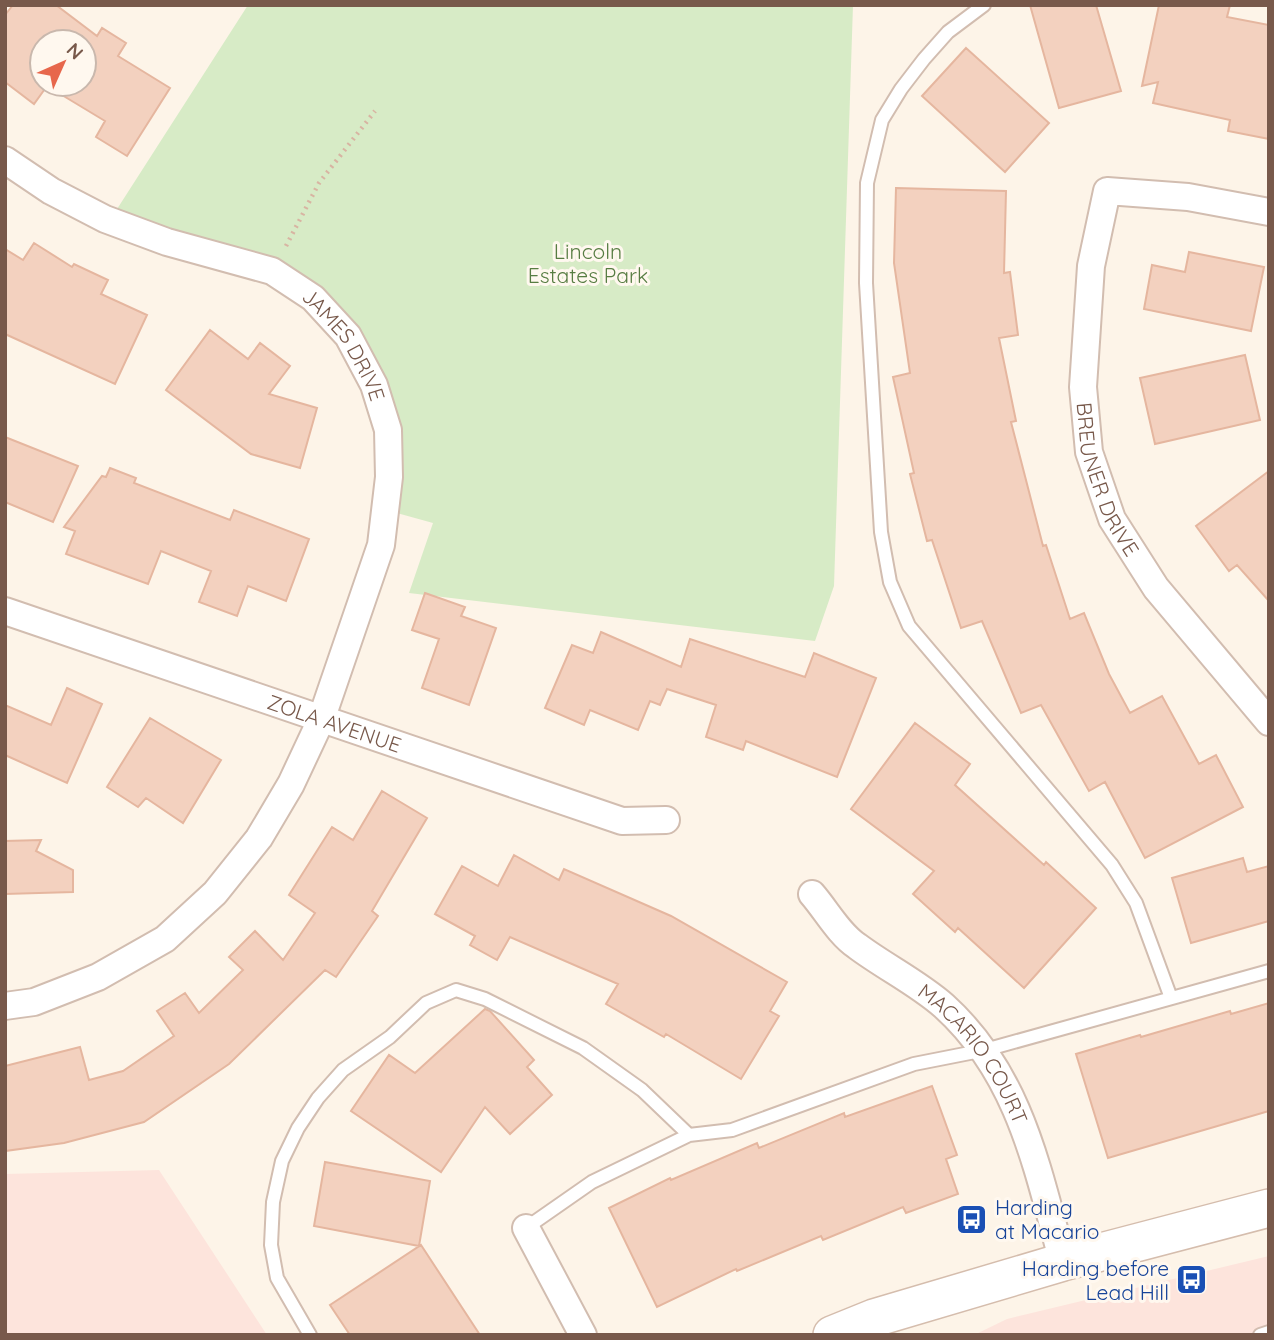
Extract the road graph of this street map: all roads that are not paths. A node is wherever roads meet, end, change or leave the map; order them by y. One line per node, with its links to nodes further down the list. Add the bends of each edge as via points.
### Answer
1 (984, 5): 10 (lane, via 948,32 901,89 881,120 867,183 866,283 881,532 890,582 909,626 1112,865 1136,903)
2 (5, 160): 5 (street, JAMES DRIVE, via 51,191 106,219 167,242 272,271 313,298 348,335 374,385 388,430 389,477 381,545)
3 (1269, 212): 6 (street, BREUNER DRIVE, via 1188,197 1107,191 1091,266 1083,387 1089,452 1112,519 1156,588)
4 (5, 611): 5 (street, ZOLA AVENUE)
5 (321, 720): 7 (street, ZOLA AVENUE, via 622,821); 11 (street, JAMES DRIVE, via 259,838 215,893 165,939 98,977 34,1002)
6 (1269, 722)
7 (666, 820)
8 (812, 894): 12 (street, MACARIO COURT, via 854,945 944,1006)
9 (1269, 971): 10 (lane)
10 (1171, 998): 12 (lane)
11 (5, 1006)
12 (985, 1051): 13 (lane, via 914,1063 732,1130); 16 (street, MACARIO COURT, via 1027,1132)
13 (689, 1135): 15 (lane, via 592,1182); 18 (lane, via 642,1090 583,1048 485,999 456,990 426,1003 390,1037 343,1070 317,1098 282,1161 273,1202 271,1245 277,1278)
14 (1269, 1208): 16 (main road)
15 (526, 1228): 19 (street)
16 (1063, 1262): 20 (main road)
17 (1269, 1332): 21 (lane)
18 (310, 1335)
19 (583, 1335)
20 (832, 1335)
21 (1260, 1335)

